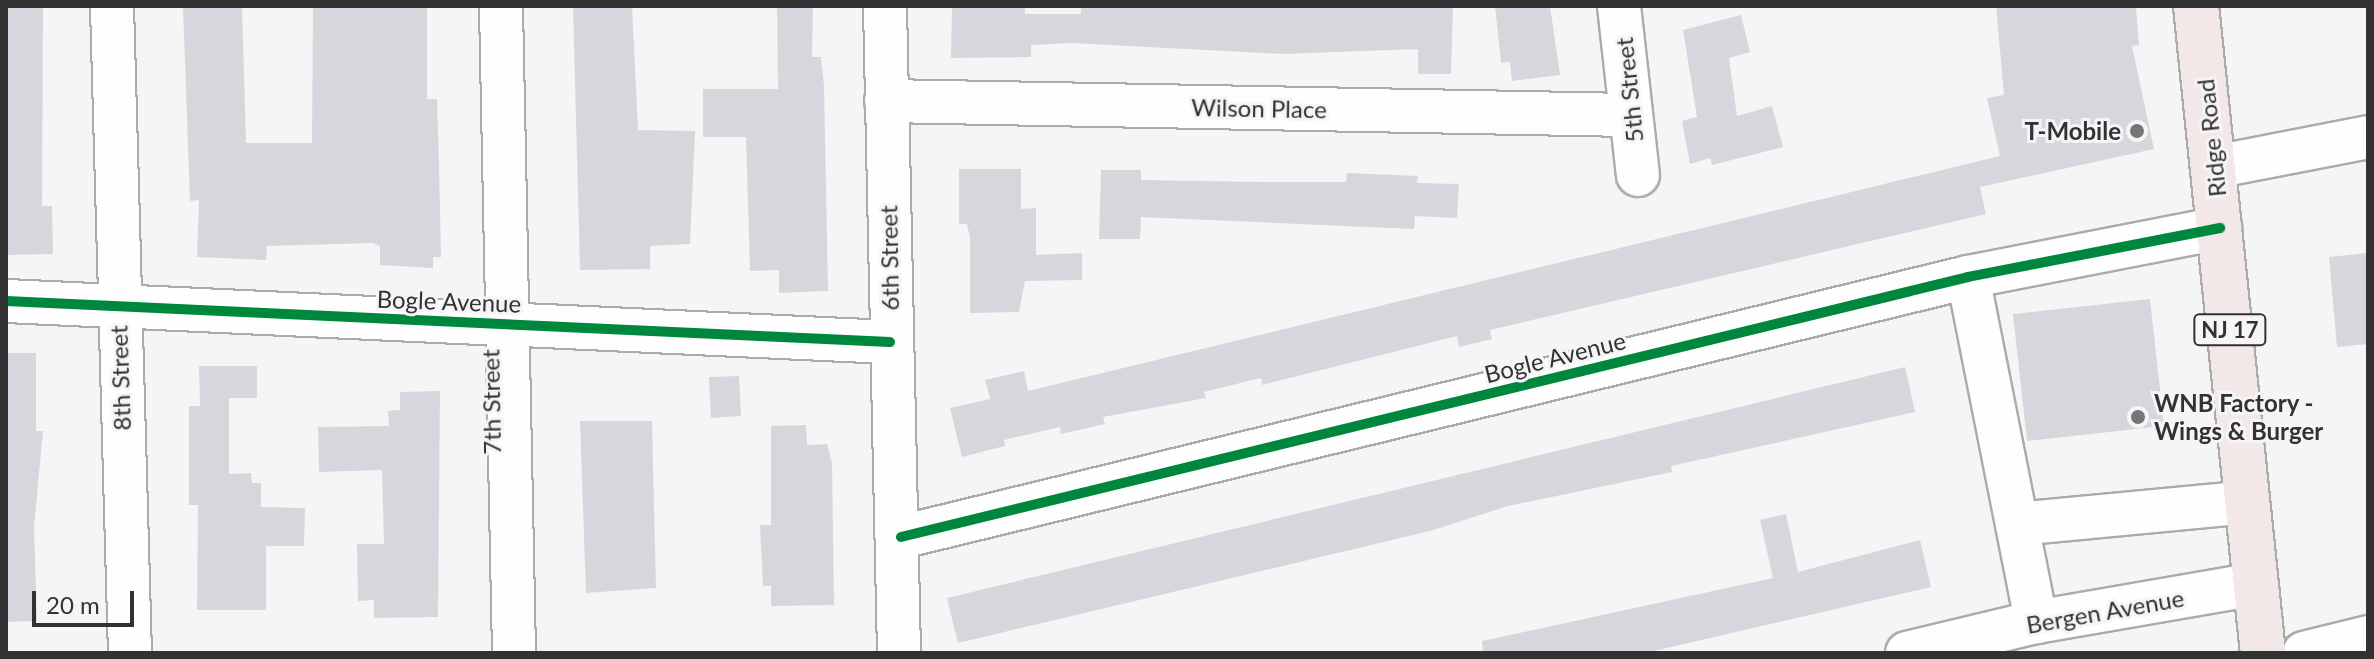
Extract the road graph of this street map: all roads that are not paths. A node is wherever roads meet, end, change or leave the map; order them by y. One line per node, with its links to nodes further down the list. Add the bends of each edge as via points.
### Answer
1 (112, 6): 14 (street, 8th Street)
2 (501, 6): 15 (street, 7th Street)
3 (885, 6): 6 (street, 6th Street)
4 (1619, 6): 7 (street, 5th Street)
5 (2196, 6): 9 (main road, Ridge Road / NJ 17)
6 (886, 101): 7 (street, Wilson Place); 16 (street, 6th Street)
7 (1631, 115): 10 (street, 5th Street)
8 (2368, 137): 9 (street)
9 (2214, 167): 11 (main road, Ridge Road / NJ 17)
10 (1638, 175)
11 (2220, 228): 12 (street, Bogle Avenue); 17 (main road, Ridge Road / NJ 17)
12 (1968, 277): 18 (street); 19 (street, Bogle Avenue)
13 (6, 301): 14 (street, Bogle Avenue)
14 (117, 307): 15 (street, Bogle Avenue); 23 (street, 8th Street)
15 (510, 324): 16 (street, Bogle Avenue); 24 (street, 7th Street)
16 (890, 342): 19 (street, 6th Street)
17 (2248, 502): 18 (street); 20 (main road, Ridge Road / NJ 17)
18 (2017, 524): 21 (street)
19 (901, 537): 25 (street, 6th Street)
20 (2256, 584): 21 (street, Bergen Avenue); 27 (main road, Ridge Road / NJ 17)
21 (2036, 622): 22 (street, Bergen Avenue)
22 (1979, 645): 26 (street, Bergen Avenue)
23 (130, 653)
24 (514, 653)
25 (899, 653)
26 (1907, 653)
27 (2263, 653)

